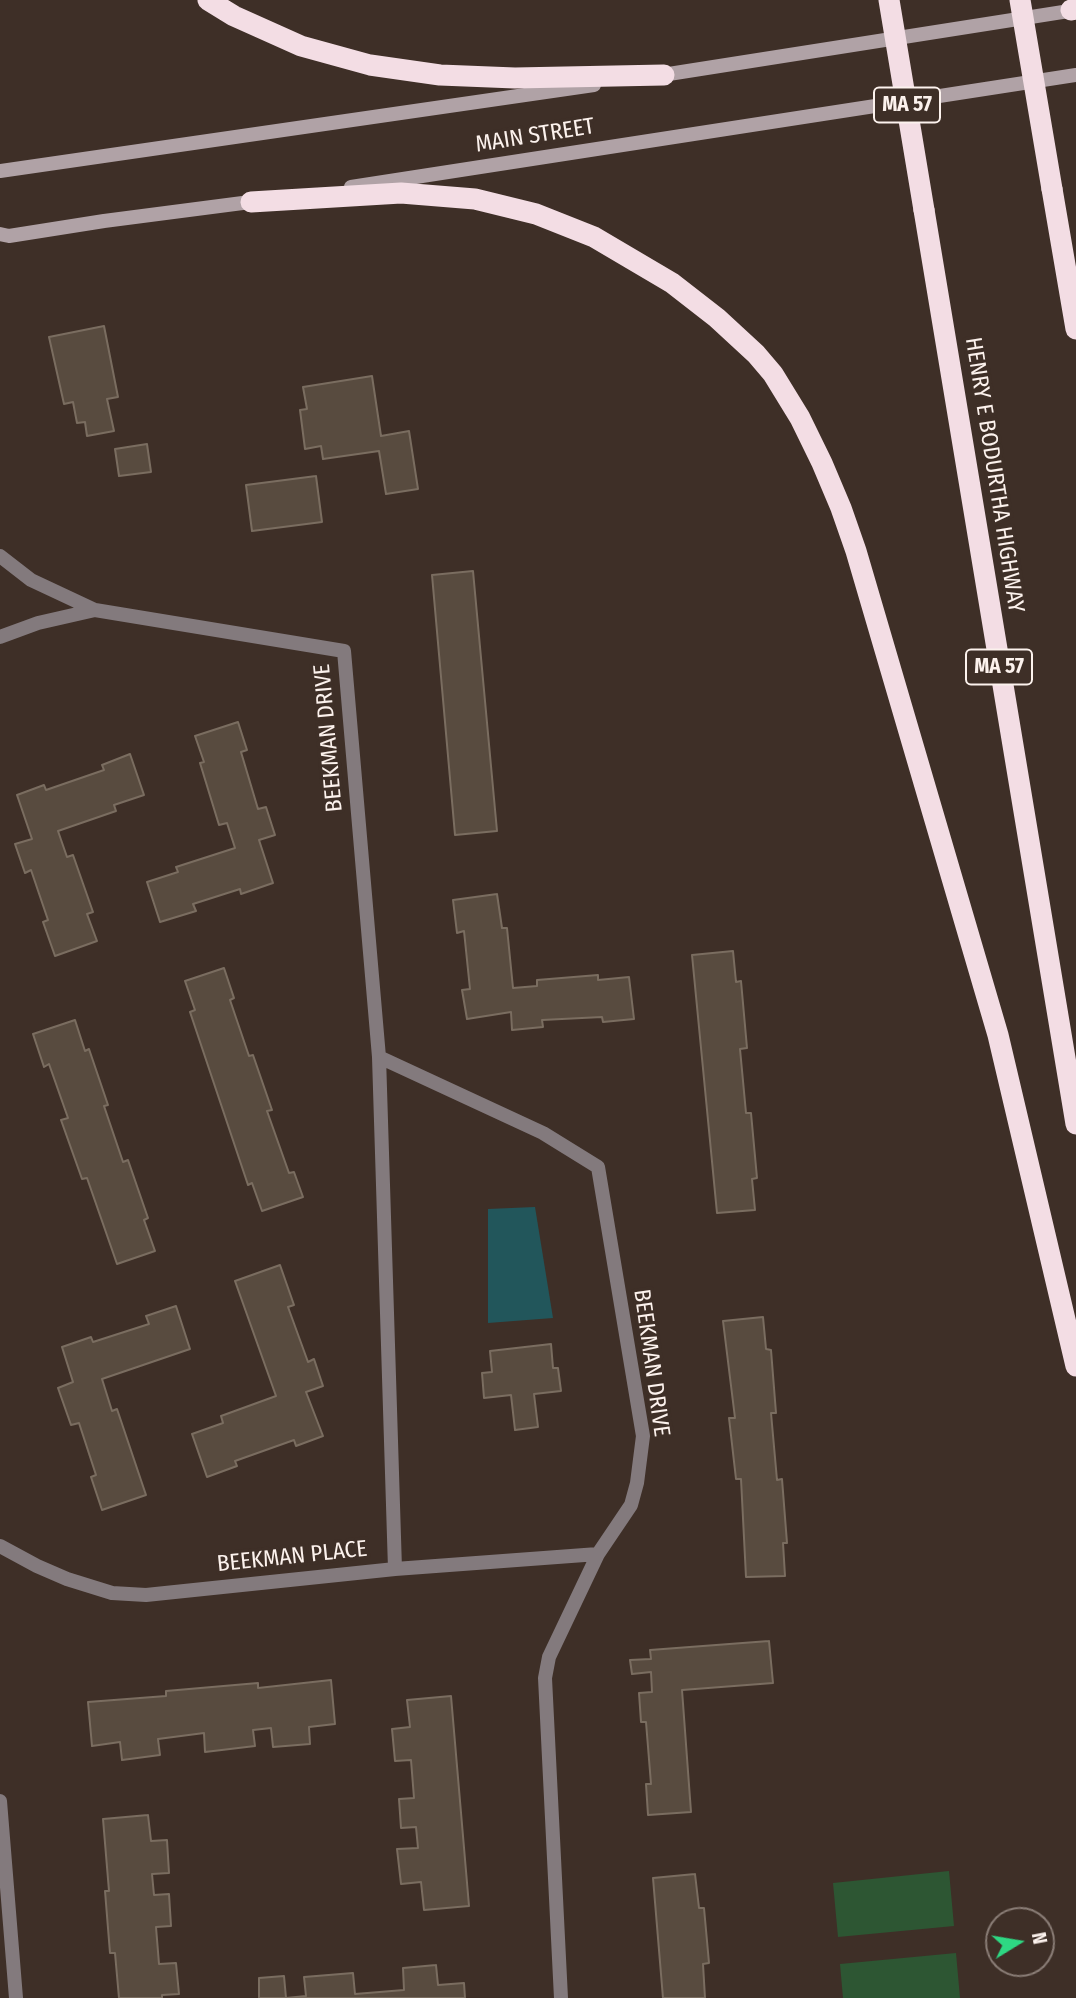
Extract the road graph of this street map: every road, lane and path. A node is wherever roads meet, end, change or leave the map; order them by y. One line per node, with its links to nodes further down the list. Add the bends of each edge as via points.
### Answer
1 (208, 0): 5 (highway, via 301,46 370,65 440,75 515,78)
2 (889, 0): 15 (highway, HENRY E BODURTHA HIGHWAY / MA 57, bridge)
3 (1020, 0): 10 (highway, bridge)
4 (1074, 10): 5 (main road, MAIN STREET)
5 (664, 75): 7 (main road, MAIN STREET)
6 (1076, 75): 8 (main road, MAIN STREET)
7 (0, 170)
8 (251, 202): 9 (main road, MAIN STREET); 16 (highway, via 401,193 475,199 536,214 594,237 672,283 717,318 773,374 822,463 856,551 998,1035)
9 (0, 234)
10 (1076, 330)
11 (0, 556): 12 (street, BEEKMAN DRIVE, via 31,580)
12 (95, 610): 13 (street); 14 (street, BEEKMAN DRIVE, via 344,651)
13 (0, 637)
14 (379, 1057): 18 (street, BEEKMAN DRIVE, via 544,1133 598,1167 643,1436 631,1505); 19 (street, BEEKMAN DRIVE)
15 (1076, 1124)
16 (1076, 1366)
17 (0, 1546): 19 (street, BEEKMAN PLACE, via 67,1579 127,1594)
18 (597, 1553): 19 (street, BEEKMAN PLACE); 22 (street, BEEKMAN DRIVE, via 549,1657 545,1678)
19 (395, 1569)
20 (0, 1801): 21 (street)
21 (16, 1998)
22 (561, 1998)

